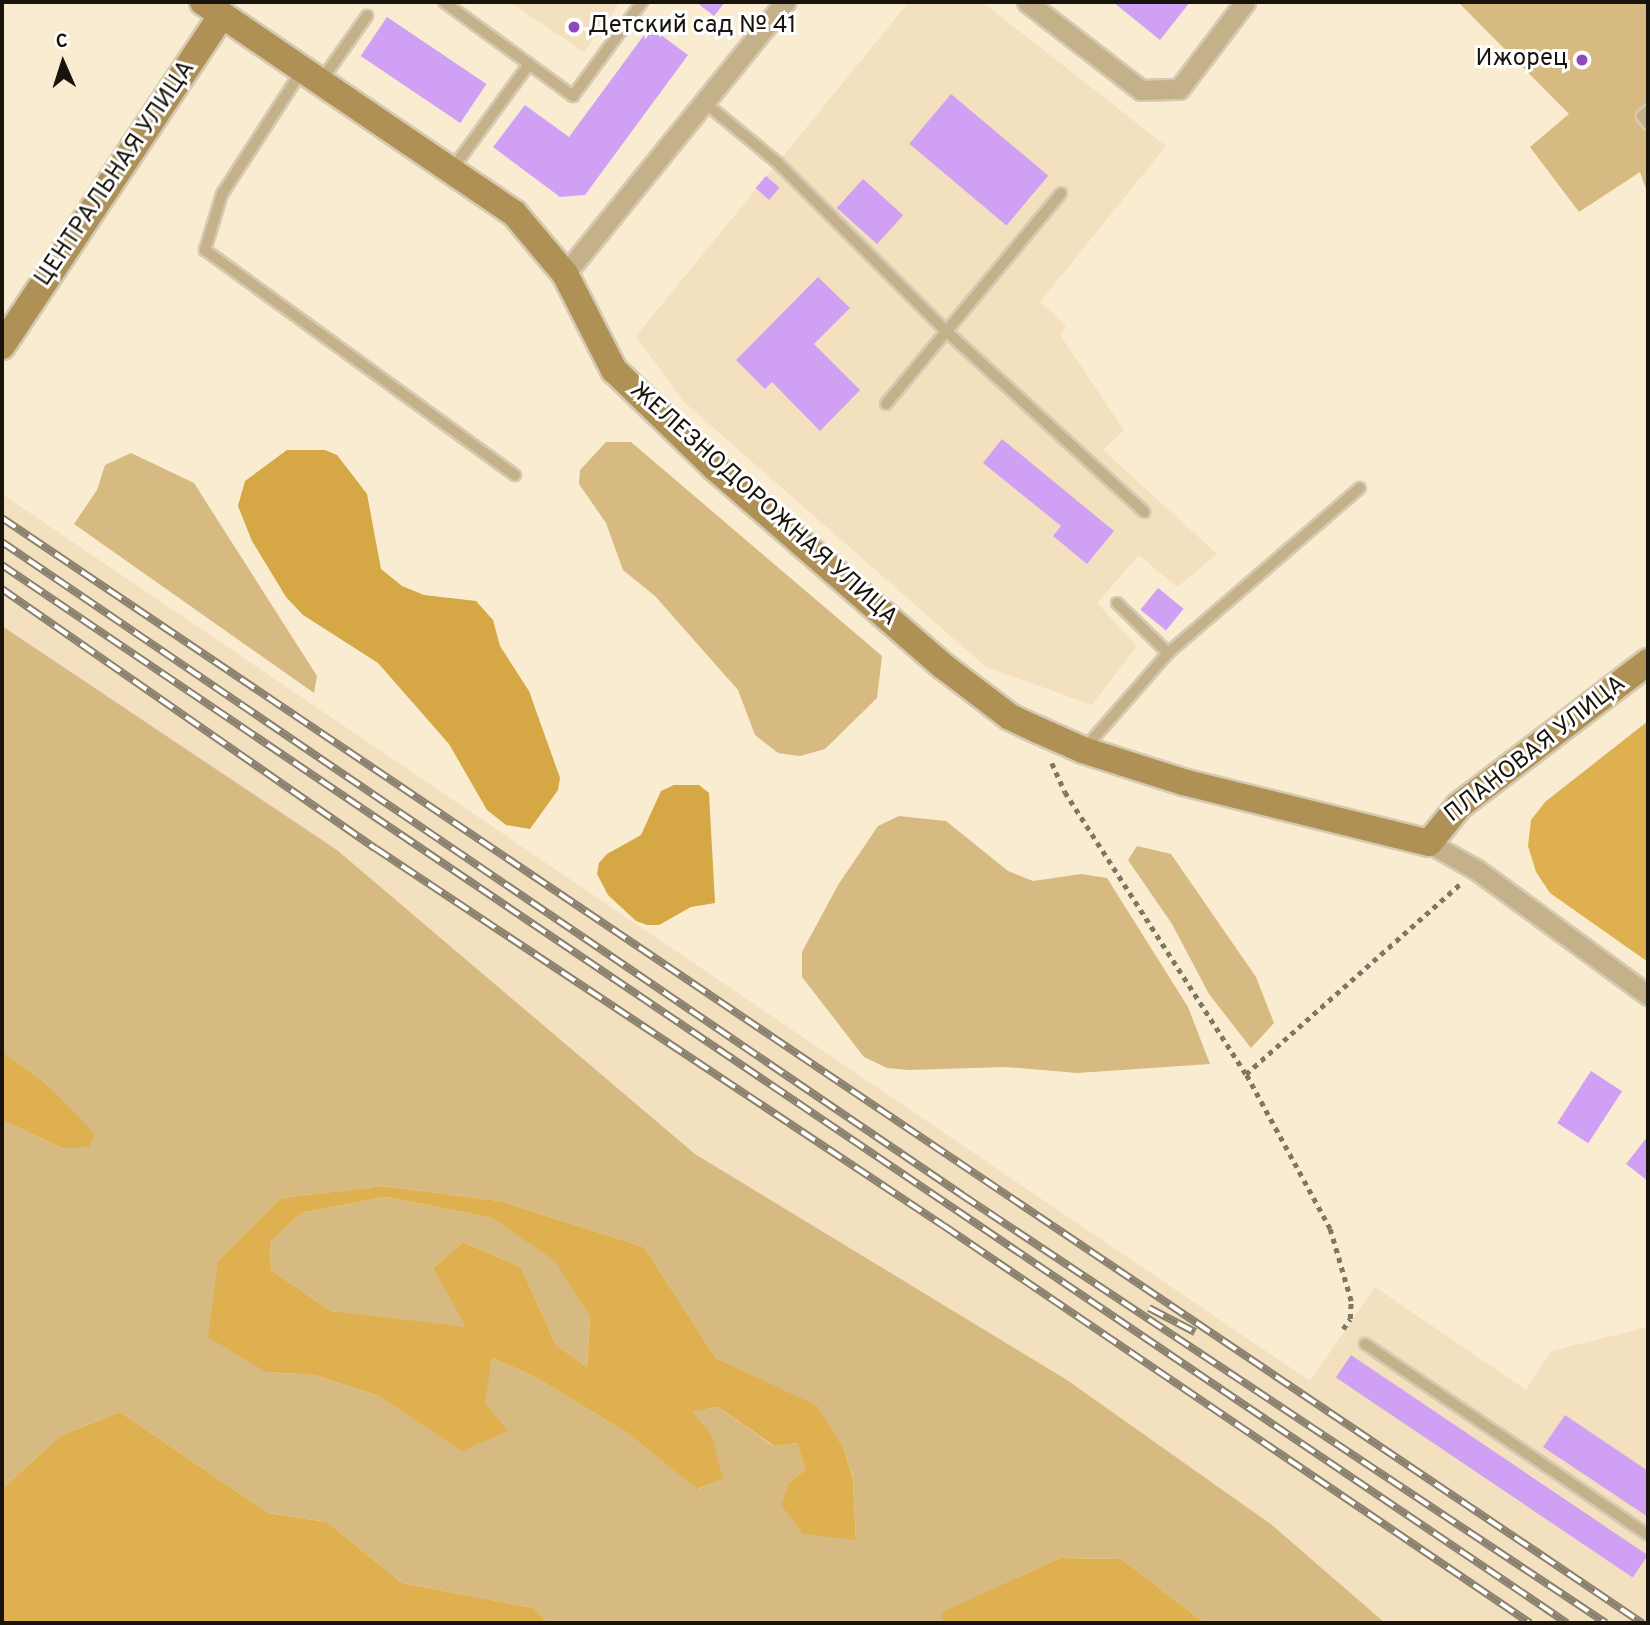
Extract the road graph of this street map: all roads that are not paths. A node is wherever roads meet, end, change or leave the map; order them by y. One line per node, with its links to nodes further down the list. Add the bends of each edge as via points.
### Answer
1 (444, 2): 8 (lane)
2 (642, 2): 8 (lane, via 573,96)
3 (785, 2): 10 (street)
4 (1027, 2): 5 (street, via 1141,89 1179,89)
5 (1245, 2)
6 (219, 6): 9 (street, ЖЕЛЕЗНОДОРОЖНАЯ УЛИЦА); 17 (street, ЦЕНТРАЛЬНАЯ УЛИЦА)
7 (368, 16): 9 (lane)
8 (529, 64): 13 (lane)
9 (311, 76): 13 (street, ЖЕЛЕЗНОДОРОЖНАЯ УЛИЦА); 19 (lane, via 222,194 205,250)
10 (705, 102): 15 (street); 16 (lane, via 778,163)
11 (1648, 111): 12 (lane, via 1642,116)
12 (1648, 124)
13 (451, 171): 15 (street, ЖЕЛЕЗНОДОРОЖНАЯ УЛИЦА, via 514,213)
14 (1061, 193): 16 (lane)
15 (565, 274): 25 (street, ЖЕЛЕЗНОДОРОЖНАЯ УЛИЦА, via 614,370 714,467 943,666 1010,717)
16 (945, 330): 18 (lane); 21 (lane)
17 (2, 346)
18 (886, 404)
19 (515, 475)
20 (1360, 488): 23 (lane)
21 (1144, 512)
22 (1117, 603): 23 (lane)
23 (1168, 653): 25 (lane)
24 (1648, 662): 26 (street, ПЛАНОВАЯ УЛИЦА, via 1459,806)
25 (1083, 750): 26 (street, ЖЕЛЕЗНОДОРОЖНАЯ УЛИЦА, via 1183,782)
26 (1429, 843): 27 (street, via 1477,870)
27 (1648, 995)
28 (1366, 1344): 29 (lane)
29 (1648, 1535)

